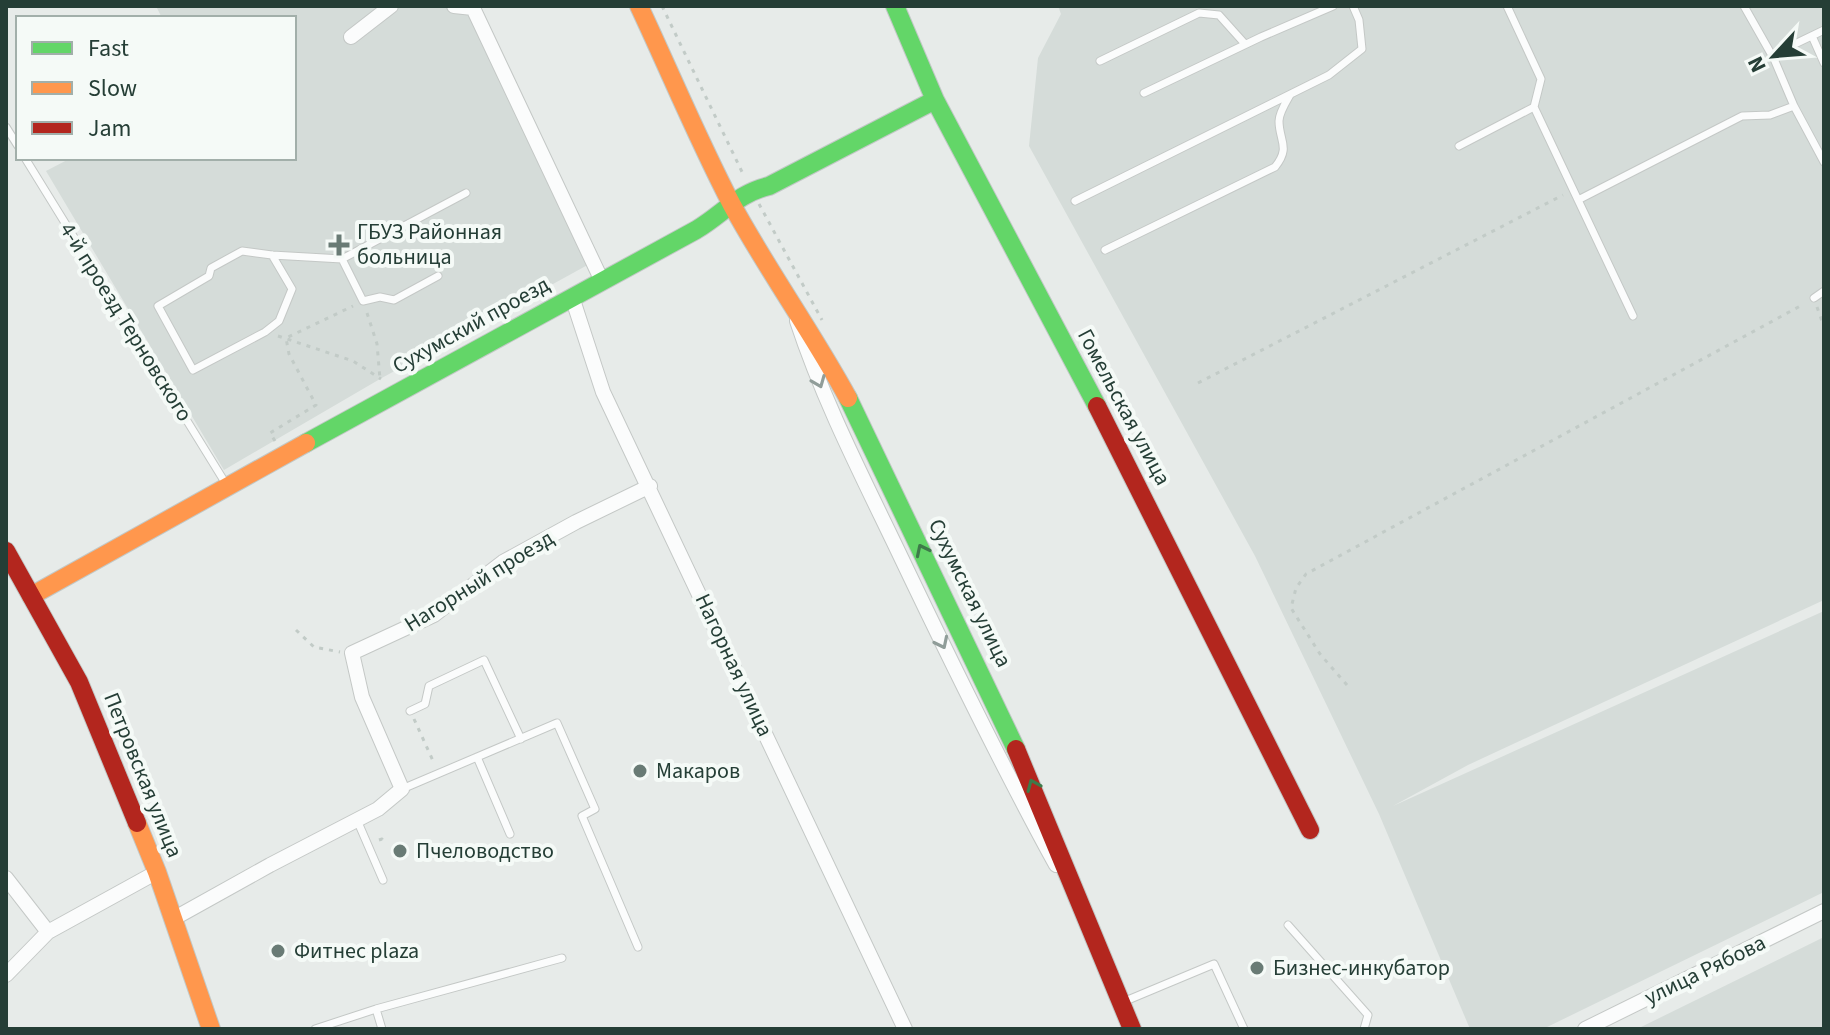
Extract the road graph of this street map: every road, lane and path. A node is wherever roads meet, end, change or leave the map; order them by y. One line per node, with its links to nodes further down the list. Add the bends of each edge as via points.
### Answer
1 (391, 6): 13 (street)
2 (454, 6): 35 (street, via 473,8)
3 (639, 6): 30 (street, Сухумская улица)
4 (895, 6): 20 (street, Гомельская улица)
5 (1216, 6): 10 (lane)
6 (1333, 6): 14 (lane)
7 (1353, 6): 19 (lane, via 1362,49 1329,75)
8 (1507, 6): 22 (lane, via 1541,79)
9 (1744, 6): 15 (lane)
10 (1219, 15): 14 (lane); 16 (lane, via 1199,13)
11 (1824, 30): 12 (lane)
12 (1812, 36): 15 (lane); 17 (lane)
13 (351, 37)
14 (1245, 44): 18 (lane)
15 (1772, 55): 21 (lane)
16 (1100, 61)
17 (1824, 63)
18 (1144, 93)
19 (1290, 95): 29 (lane); 31 (lane, via 1279,119 1285,146 1275,167)
20 (935, 100): 30 (street, Сухумский проезд); 61 (street, Гомельская улица, via 1137,481)
21 (1794, 106): 25 (lane); 28 (lane, via 1770,115 1742,116)
22 (1534, 107): 23 (lane); 26 (lane)
23 (1459, 146)
24 (26, 160): 48 (lane, 4-й проезд Терновского)
25 (1824, 162)
26 (1574, 190): 28 (lane); 45 (path)
27 (466, 193): 33 (lane)
28 (1578, 200): 40 (lane)
29 (1075, 201)
30 (732, 204): 35 (street, Сухумский проезд, via 696,230); 73 (street, Сухумская улица, via 850,402 981,671)
31 (1105, 250)
32 (272, 255): 33 (lane); 42 (lane, via 292,289 279,321); 42 (lane, via 242,251 158,306 193,370)
33 (342, 259): 39 (lane)
34 (438, 276): 39 (lane, via 394,300)
35 (602, 281): 37 (street, Сухумский проезд)
36 (1824, 291): 38 (lane)
37 (572, 297): 46 (street, Сухумский проезд); 49 (street, Нагорная улица, via 603,392)
38 (1814, 298): 41 (path); 54 (path, via 1306,574 1291,608)
39 (363, 301): 43 (path); 44 (path, via 377,344)
40 (1633, 316)
41 (1824, 327)
42 (265, 332): 43 (path)
43 (286, 338): 44 (path, via 353,361); 47 (path, via 316,405 270,433)
44 (380, 379): 46 (path)
45 (1198, 383)
46 (391, 396): 47 (street, Сухумский проезд)
47 (283, 455): 48 (street, Сухумский проезд)
48 (228, 486): 51 (street, Сухумский проезд)
49 (650, 486): 53 (street, Нагорный проезд, via 503,562 434,615); 79 (street, Нагорная улица)
50 (6, 551): 51 (street, Петровская улица)
51 (31, 596): 63 (street, Петровская улица, via 79,682)
52 (296, 630): 53 (path, via 314,647)
53 (352, 653): 59 (street, via 362,697)
54 (1347, 685)
55 (410, 711): 56 (lane, via 425,704 429,686 484,660); 58 (path)
56 (521, 739): 57 (lane); 70 (lane, via 557,723 595,809 582,816)
57 (477, 757): 58 (lane); 62 (lane)
58 (439, 774): 59 (lane)
59 (402, 789): 60 (street)
60 (357, 820): 65 (lane); 67 (street)
61 (1310, 830)
62 (510, 834)
63 (157, 872): 67 (street, Петровская улица); 69 (street)
64 (6, 878): 69 (street)
65 (383, 880)
66 (1824, 911): 75 (street, улица Рябова)
67 (173, 919): 76 (street, Петровская улица)
68 (1288, 925): 82 (lane, via 1368,1015)
69 (48, 932): 72 (street)
70 (638, 947)
71 (562, 958): 74 (lane)
72 (6, 975)
73 (1121, 1003): 80 (street, Сухумская улица); 81 (lane, via 1214,964)
74 (376, 1009): 77 (lane); 78 (lane)
75 (1611, 1023): 83 (street, улица Рябова)
76 (211, 1029)
77 (315, 1029)
78 (382, 1029)
79 (905, 1029)
80 (1132, 1029)
81 (1244, 1029)
82 (1364, 1029)
83 (1585, 1029)

